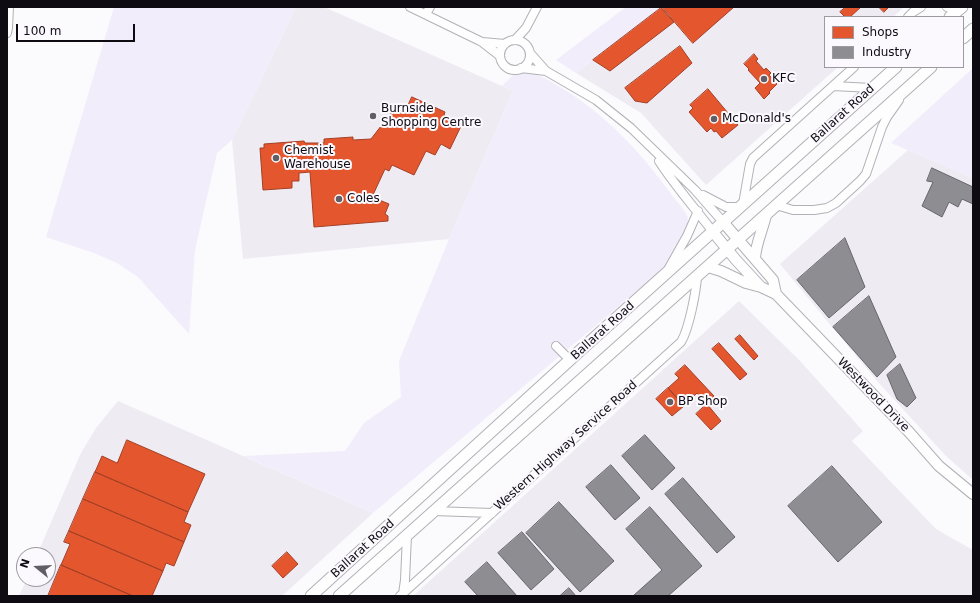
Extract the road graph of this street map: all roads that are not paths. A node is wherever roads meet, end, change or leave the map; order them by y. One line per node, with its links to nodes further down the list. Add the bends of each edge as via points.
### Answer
1 (9, 7): 9 (street)
2 (410, 7): 5 (street)
3 (537, 7): 7 (street)
4 (921, 7): 6 (street)
5 (428, 11): 12 (street)
6 (909, 16)
7 (526, 28): 11 (street); 13 (street)
8 (973, 29): 10 (highway)
9 (7, 32)
10 (964, 37)
11 (515, 40): 13 (street); 14 (street)
12 (482, 42): 14 (street); 16 (street)
13 (525, 43): 15 (street)
14 (505, 44): 16 (street)
15 (530, 54): 17 (street, via 527,63); 21 (street, Westwood Drive)
16 (500, 56): 17 (street, via 506,66)
17 (521, 68): 21 (street, Westwood Drive)
18 (853, 68): 23 (street)
19 (894, 68): 22 (highway, Ballarat Road)
20 (930, 68): 25 (highway, Ballarat Road)
21 (546, 71): 26 (street, Westwood Drive, via 596,100 631,128)
22 (884, 73): 24 (highway, Ballarat Road)
23 (833, 86): 24 (street); 29 (street, via 753,158)
24 (872, 88): 29 (highway, Ballarat Road)
25 (907, 88): 28 (highway, Ballarat Road); 28 (street, Ballarat Road, via 885,120 866,174 836,203 827,208 814,210 793,210)
26 (652, 150): 27 (street, Westwood Drive); 30 (street, Westwood Drive)
27 (695, 190): 29 (street, via 726,207); 32 (street, Westwood Drive)
28 (776, 205): 31 (highway, Ballarat Road)
29 (741, 206): 32 (highway, Ballarat Road)
30 (698, 211): 33 (street, Westwood Drive); 38 (street)
31 (766, 215): 34 (highway, Ballarat Road); 36 (main road)
32 (723, 222): 33 (highway, Ballarat Road); 34 (main road, Westwood Drive)
33 (713, 232): 35 (main road, Westwood Drive); 38 (highway, Ballarat Road)
34 (739, 239): 35 (highway, Ballarat Road); 36 (main road, Westwood Drive)
35 (727, 249): 37 (highway, Ballarat Road); 40 (main road, Westwood Drive)
36 (755, 258): 41 (main road, Westwood Drive, via 773,280)
37 (708, 267): 39 (highway, Ballarat Road); 40 (main road)
38 (665, 274): 43 (highway, Ballarat Road)
39 (697, 277): 45 (highway, Ballarat Road); 46 (street, Western Highway Service Road, via 697,286 681,342)
40 (761, 287): 41 (main road, Westwood Drive)
41 (776, 294): 44 (main road, Westwood Drive, via 939,466)
42 (556, 346): 43 (street)
43 (570, 360): 49 (highway, Ballarat Road)
44 (973, 494)
45 (433, 511): 46 (street); 47 (highway, Ballarat Road)
46 (492, 513): 48 (street, Western Highway Service Road)
47 (407, 535): 48 (street, via 405,580); 50 (highway, Ballarat Road)
48 (401, 595)
49 (311, 596)
50 (339, 596)

